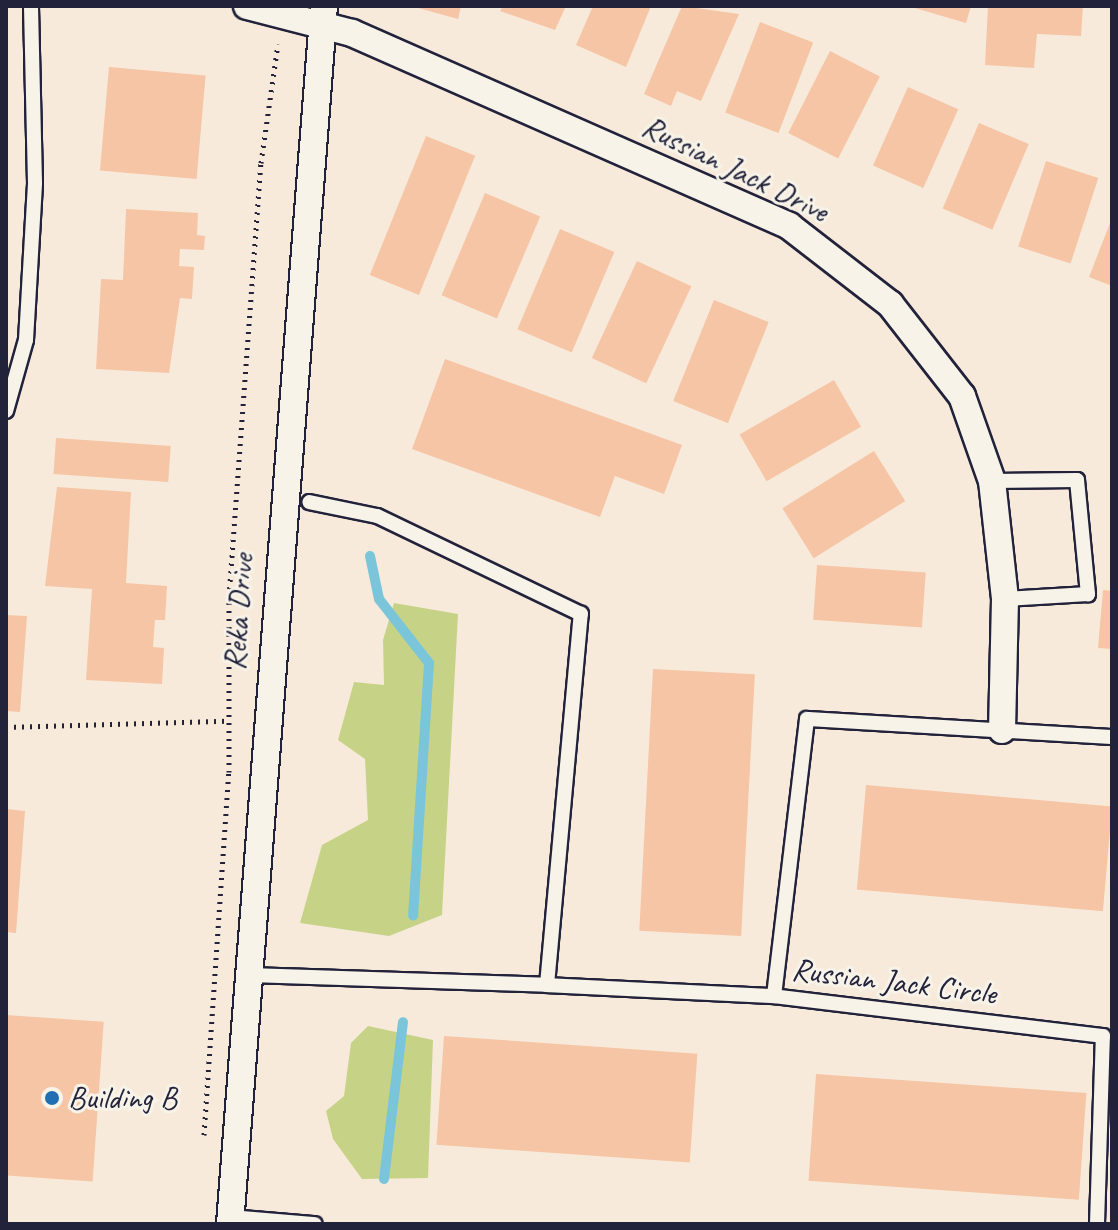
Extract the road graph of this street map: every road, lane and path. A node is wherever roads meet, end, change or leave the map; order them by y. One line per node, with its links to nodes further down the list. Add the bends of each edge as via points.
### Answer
1 (31, 6): 5 (lane, via 35,183 26,340)
2 (247, 6): 3 (street, Russian Jack Drive)
3 (282, 13): 4 (street, Russian Jack Drive); 9 (path, via 261,163)
4 (321, 15): 6 (street, Russian Jack Drive, via 789,226 842,260 890,304 962,396); 13 (street, Reka Drive)
5 (6, 411)
6 (992, 481): 8 (street, Russian Jack Drive); 8 (lane, via 1077,480 1088,594)
7 (309, 502): 14 (lane, via 377,516 581,614)
8 (1005, 599): 11 (street, Russian Jack Drive)
9 (227, 721): 10 (path); 16 (path)
10 (6, 727)
11 (1002, 730): 12 (lane); 15 (lane, Russian Jack Circle, via 807,719)
12 (1112, 737)
13 (249, 975): 14 (lane); 17 (street, Reka Drive)
14 (547, 985): 15 (lane)
15 (774, 996): 19 (lane, Russian Jack Circle, via 1103,1036)
16 (203, 1149)
17 (230, 1221): 18 (lane)
18 (315, 1224)
19 (1097, 1224)

